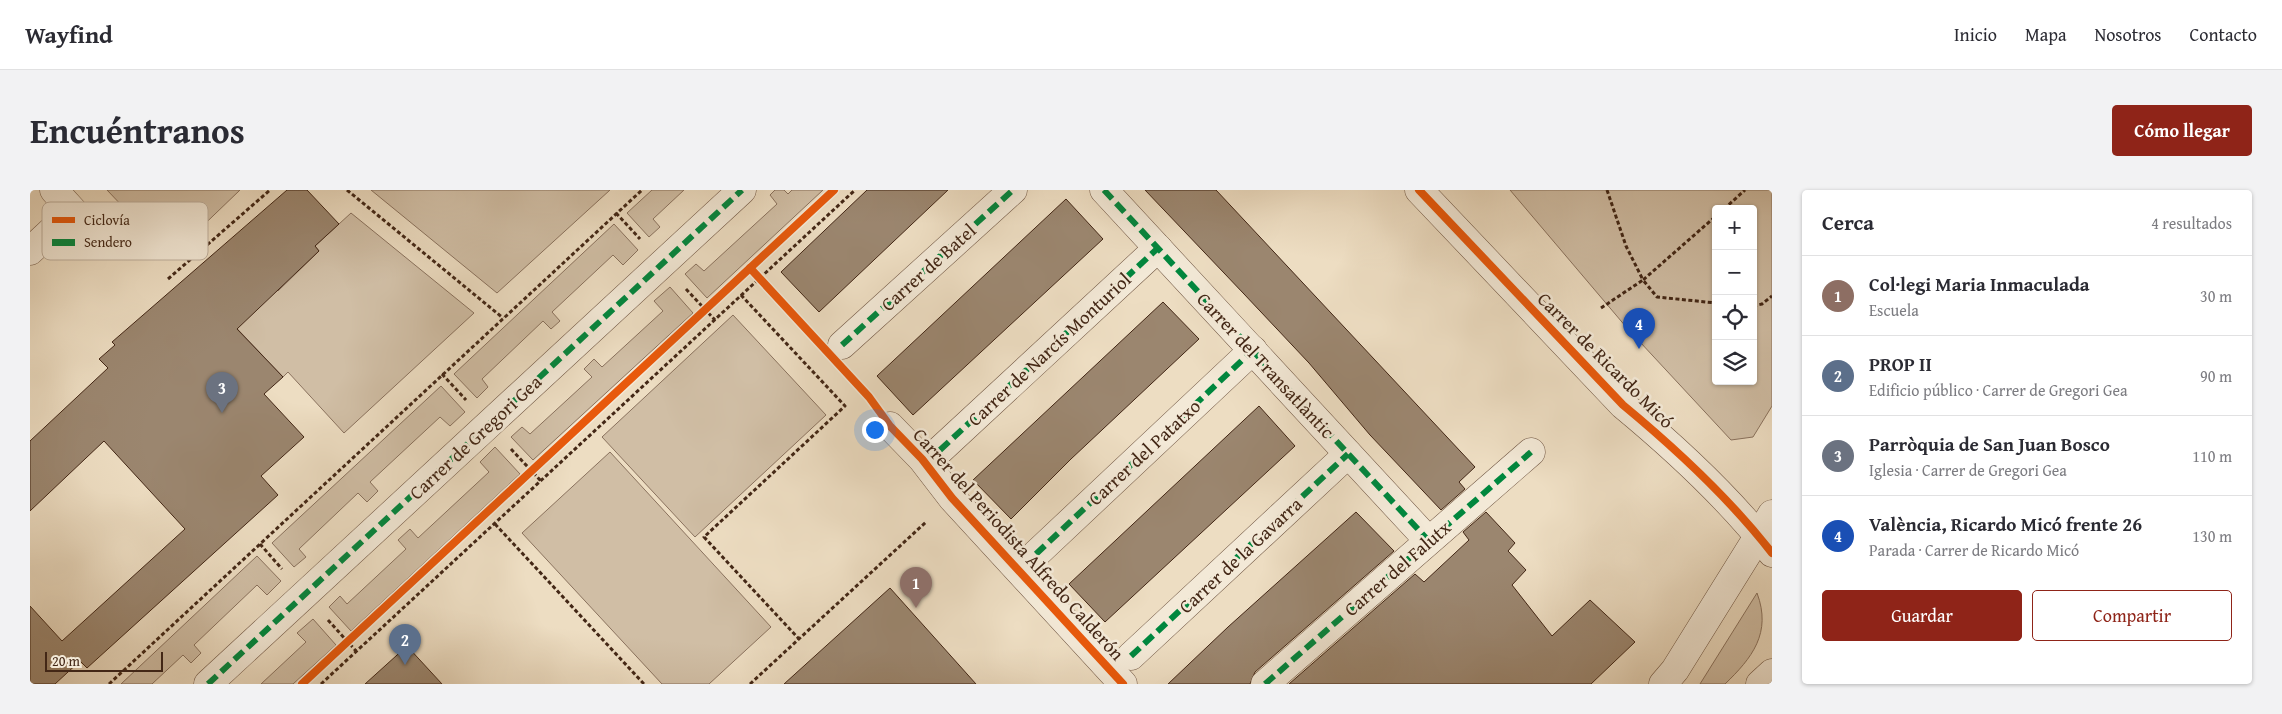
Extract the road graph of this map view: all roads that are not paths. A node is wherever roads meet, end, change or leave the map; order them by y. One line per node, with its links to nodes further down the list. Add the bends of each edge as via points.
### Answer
1 (54, 190): 6 (street)
2 (742, 190): 21 (street, Carrer de Gregori Gea)
3 (1013, 190): 10 (street, Carrer de Batel)
4 (1104, 190): 8 (street, Carrer del Transatlàntic)
5 (1419, 190): 16 (street, Carrer de Ricardo Micó, via 1623,405)
6 (65, 202)
7 (42, 240): 9 (street)
8 (1158, 248): 11 (street, Carrer del Transatlàntic); 13 (street, Carrer de Narcís Monturiol)
9 (30, 251)
10 (842, 345)
11 (1253, 350): 15 (street, Carrer del Transatlàntic); 18 (street, Carrer del Patatxo)
12 (890, 426): 22 (street, Carrer del Periodista Alfredo Calderón)
13 (940, 450)
14 (1531, 452): 17 (street, Carrer del Falutx)
15 (1348, 454): 17 (street, Carrer del Transatlàntic); 19 (street, Carrer de la Gavarra)
16 (1768, 534): 24 (street)
17 (1428, 540): 23 (street, Carrer del Falutx)
18 (1036, 554)
19 (1131, 656)
20 (1772, 673): 25 (street)
21 (208, 684)
22 (1123, 684)
23 (1264, 684)
24 (1663, 684)
25 (1760, 684)

